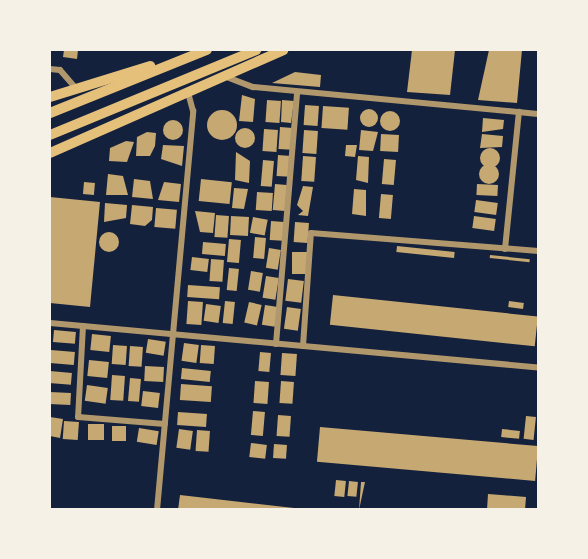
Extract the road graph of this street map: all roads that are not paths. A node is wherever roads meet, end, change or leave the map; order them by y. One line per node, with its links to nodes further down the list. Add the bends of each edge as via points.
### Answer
1 (256, 50): 13 (highway)
2 (282, 50): 5 (highway)
3 (203, 51): 6 (highway); 11 (highway)
4 (50, 69): 6 (street, via 60,70)
5 (224, 76): 7 (highway); 8 (street, via 253,87)
6 (75, 87): 9 (highway)
7 (188, 92): 14 (highway); 19 (street, via 193,111)
8 (297, 92): 10 (street); 20 (street)
9 (50, 97)
10 (519, 112): 12 (street); 15 (street)
11 (50, 113)
12 (538, 114)
13 (50, 135)
14 (50, 153)
15 (505, 249): 16 (street); 21 (street, via 311,233)
16 (538, 251)
17 (50, 323): 18 (street)
18 (83, 326): 19 (street); 23 (street, via 78,417)
19 (174, 334): 20 (street); 23 (street)
20 (276, 344): 21 (street)
21 (303, 346): 22 (street)
22 (538, 367)
23 (165, 424): 24 (street)
24 (157, 510)

